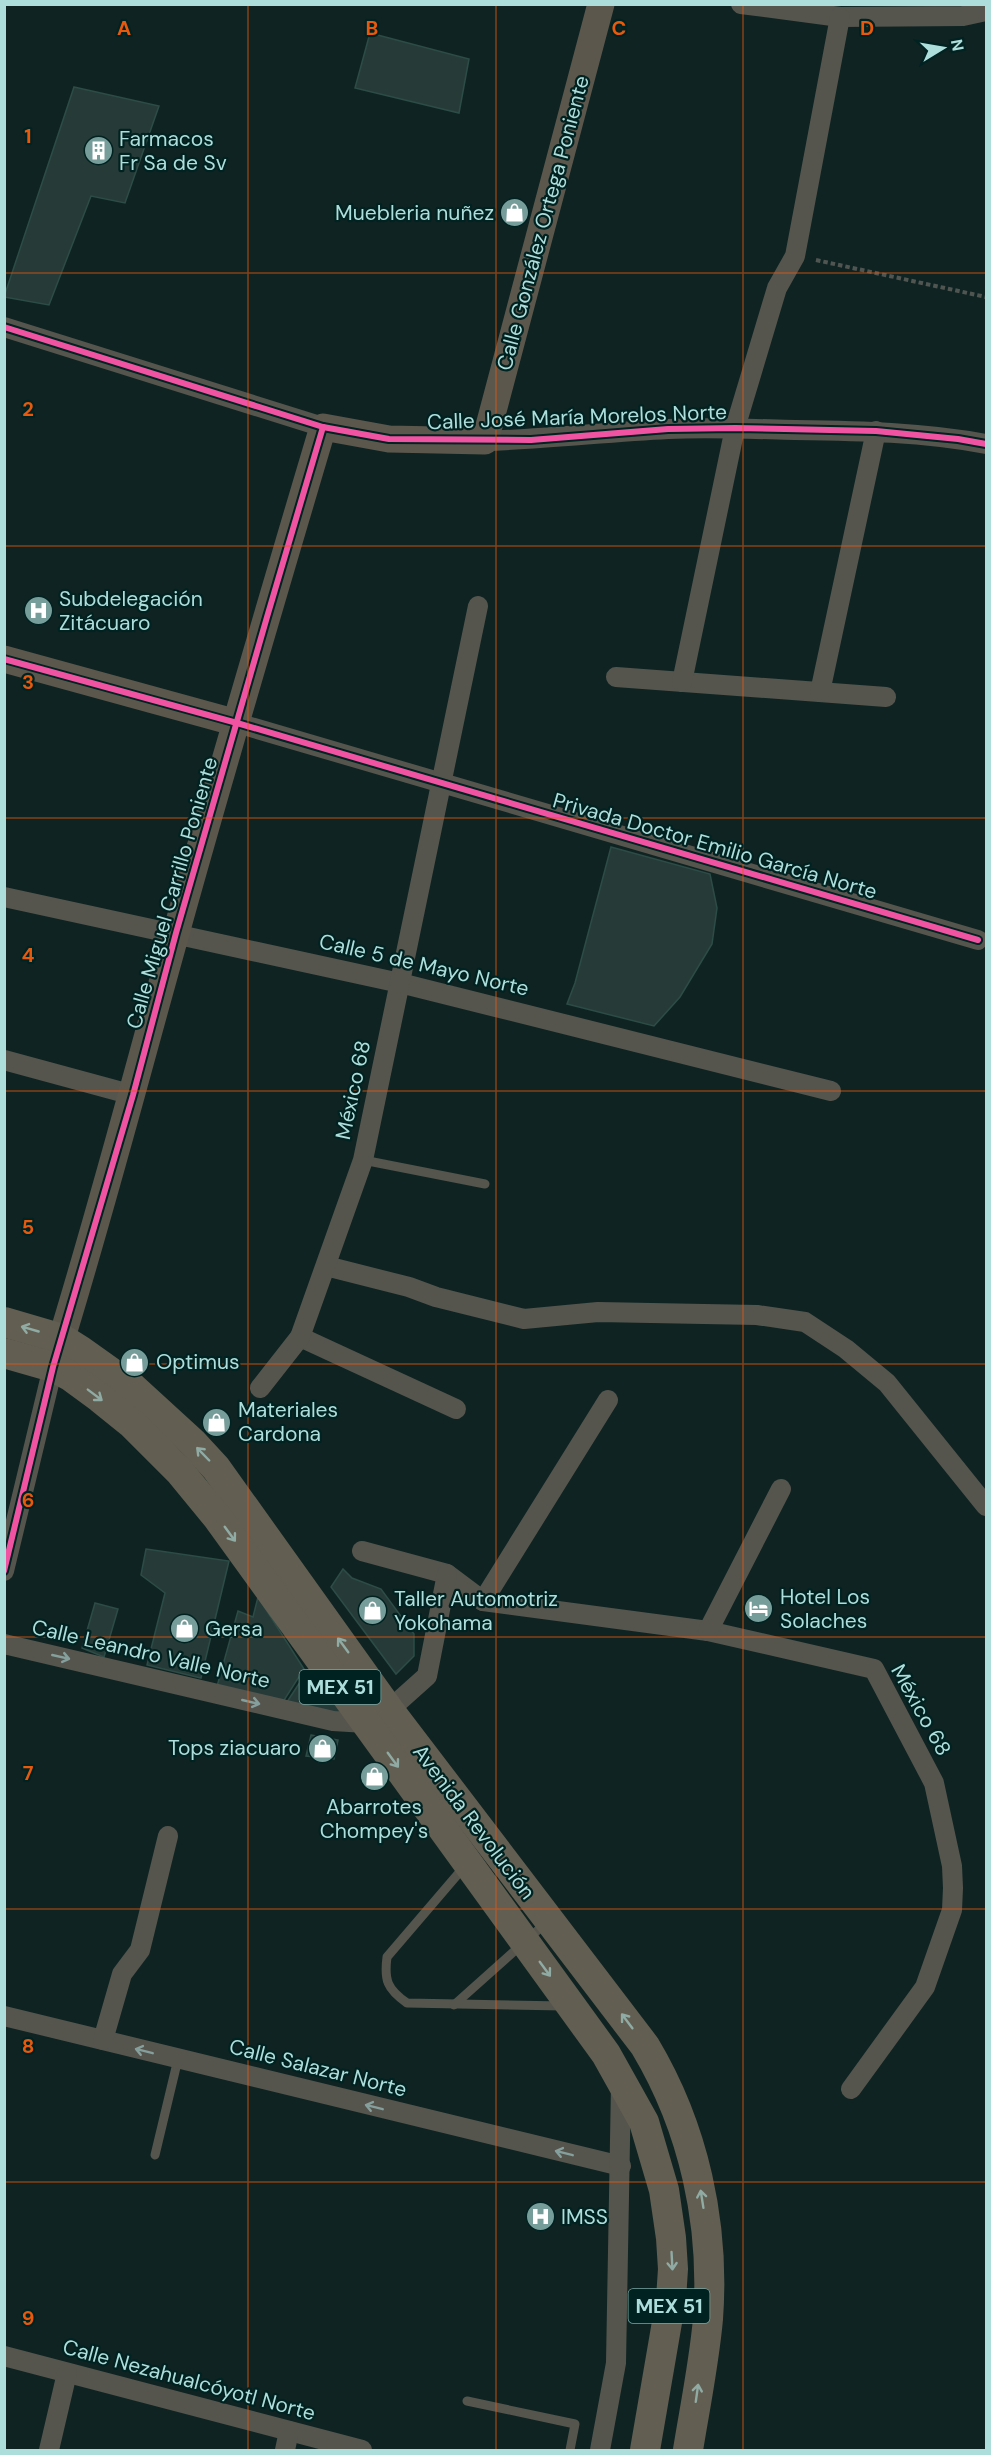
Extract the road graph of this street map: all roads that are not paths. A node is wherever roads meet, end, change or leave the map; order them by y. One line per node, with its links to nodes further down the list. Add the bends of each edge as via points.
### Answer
1 (601, 4): 9 (street, Calle González Ortega Poniente)
2 (741, 4): 4 (street)
3 (987, 11): 4 (street, via 963,16)
4 (840, 17): 7 (street, via 795,256 777,288)
5 (4, 327): 6 (street, Calle José María Morelos Norte)
6 (323, 427): 9 (street, Calle José María Morelos Norte, via 389,439); 17 (street, Calle Miguel Carrillo Poniente)
7 (735, 428): 8 (street, Calle José María Morelos Norte); 9 (street, Calle José María Morelos Norte); 14 (street)
8 (876, 431): 10 (street, Calle José María Morelos Norte); 15 (street)
9 (485, 441)
10 (987, 444)
11 (478, 606): 18 (street, México 68)
12 (4, 659): 17 (street)
13 (616, 677): 14 (street)
14 (682, 682): 15 (street)
15 (820, 692): 16 (street)
16 (886, 697)
17 (237, 723): 18 (street, Privada Doctor Emilio García Norte); 20 (street, Calle Miguel Carrillo Poniente)
18 (443, 783): 21 (street, Privada Doctor Emilio García Norte); 22 (street, México 68)
19 (4, 897): 20 (street, Calle 5 de Mayo Norte)
20 (176, 933): 22 (street, Calle 5 de Mayo Norte); 25 (street, Calle Miguel Carrillo Poniente)
21 (978, 940)
22 (400, 983): 24 (street, Calle 5 de Mayo Norte); 26 (street, México 68)
23 (4, 1060): 25 (street)
24 (831, 1091)
25 (133, 1095): 31 (street, Calle Miguel Carrillo Poniente)
26 (363, 1160): 27 (lane); 28 (street, México 68)
27 (485, 1184)
28 (326, 1266): 30 (street, México 68); 38 (street, via 524,1318 598,1312 757,1315 805,1322 846,1348 887,1383)
29 (4, 1322): 31 (main road, Avenida Revolución / MEX 51, one-way to 29)
30 (300, 1337): 34 (street, México 68); 36 (street)
31 (62, 1339): 33 (street, Calle Miguel Carrillo Poniente); 45 (main road, Avenida Revolución / MEX 51, one-way to 31, via 216,1468 133,1389)
32 (4, 1353): 33 (main road, Avenida Revolución / MEX 51)
33 (53, 1367): 40 (street); 45 (main road, Avenida Revolución / MEX 51, one-way to 45, via 131,1423 180,1472)
34 (260, 1388)
35 (608, 1400): 42 (street)
36 (456, 1409)
37 (781, 1489): 43 (street)
38 (987, 1506)
39 (362, 1551): 41 (street, México 68)
40 (4, 1571)
41 (447, 1574): 42 (street, México 68); 45 (street, via 427,1676)
42 (483, 1601): 43 (street, México 68)
43 (708, 1631): 56 (street, México 68, via 874,1669 934,1783 952,1866 952,1910 925,1987)
44 (4, 1644): 45 (street, Calle Leandro Valle Norte, one-way to 45, via 333,1721)
45 (377, 1716): 47 (main road, Avenida Revolución / MEX 51)
46 (168, 1836): 53 (street, via 140,1950 122,1974)
47 (478, 1851): 48 (main road, Avenida Revolución / MEX 51); 49 (main road, Avenida Revolución / MEX 51); 50 (lane, via 387,1957 385,1974 392,1993 407,2003)
48 (549, 1920): 49 (lane); 68 (main road, Avenida Revolución / MEX 51, one-way to 48, via 710,2284 706,2225 693,2158 684,2128 645,2046)
49 (525, 1940): 50 (lane); 51 (main road, Avenida Revolución / MEX 51, one-way to 51)
50 (454, 2005): 51 (lane)
51 (572, 2006): 55 (main road, Avenida Revolución / MEX 51)
52 (4, 2016): 53 (street, Calle Salazar Norte)
53 (103, 2040): 54 (street, Calle Salazar Norte, one-way to 53)
54 (178, 2059): 57 (lane); 58 (street, Calle Salazar Norte, one-way to 54)
55 (621, 2080): 58 (street); 67 (main road, Avenida Revolución / MEX 51, one-way to 67, via 644,2122 657,2162 668,2214 673,2269)
56 (851, 2089)
57 (155, 2155)
58 (621, 2166): 66 (street, via 616,2363)
59 (4, 2356): 60 (street, Calle Nezahualcóyotl Norte)
60 (67, 2373): 62 (street, Calle Nezahualcóyotl Norte); 63 (street)
61 (467, 2401): 65 (lane, via 575,2424)
62 (287, 2441): 64 (street, Calle Nezahualcóyotl Norte)
63 (49, 2451)
64 (362, 2451)
65 (570, 2451)
66 (600, 2451)
67 (645, 2451)
68 (688, 2451)

